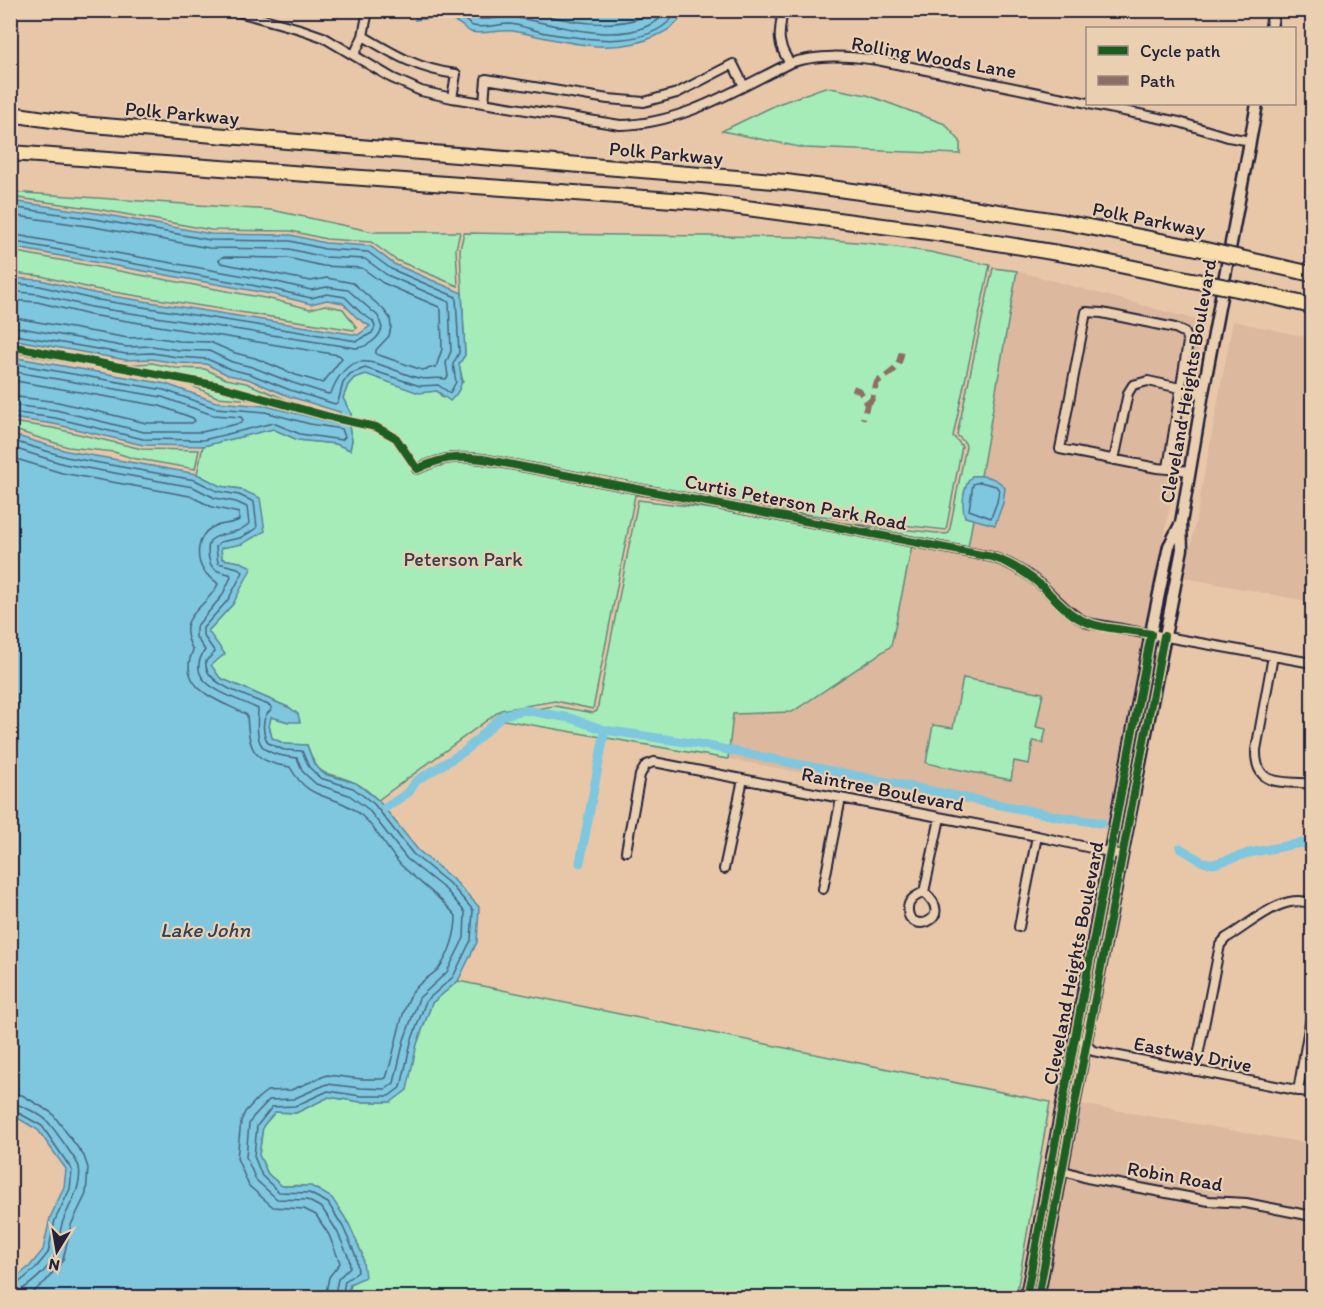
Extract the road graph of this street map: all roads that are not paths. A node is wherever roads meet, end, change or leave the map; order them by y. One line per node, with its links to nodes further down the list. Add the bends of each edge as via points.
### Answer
1 (231, 10): 7 (street, Rolling Woods Lane, via 300,28)
2 (368, 10): 6 (street)
3 (783, 10): 8 (street, via 778,39)
4 (1274, 10): 5 (street)
5 (1271, 27)
6 (363, 36): 7 (street); 10 (street, via 426,69 456,74)
7 (354, 55): 10 (street, Rolling Woods Lane, via 407,85)
8 (790, 63): 9 (street, Rolling Woods Lane); 12 (street, Rolling Woods Lane, via 849,56)
9 (744, 86): 11 (street, Rolling Woods Lane, via 685,113 639,125); 11 (street, via 733,64 677,93 644,102 486,79)
10 (452, 98): 11 (street, Rolling Woods Lane)
11 (484, 103)
12 (1086, 103)
13 (1098, 105): 16 (street, Rolling Woods Lane)
14 (1257, 105): 16 (street, Cleveland Heights Boulevard)
15 (10, 114): 18 (highway, Polk Parkway, bridge, via 104,126 786,182 1063,222)
16 (1251, 141): 23 (street, Cleveland Heights Boulevard)
17 (10, 153): 19 (highway, bridge, via 701,202 1076,256)
18 (1312, 274)
19 (1272, 296): 20 (highway); 21 (highway)
20 (1312, 306)
21 (1312, 311)
22 (1180, 388): 23 (street); 24 (street, via 1148,381 1129,388); 24 (street, via 1188,342 1185,333 1086,312 1060,449); 25 (street)
23 (1203, 393): 27 (street, Cleveland Heights Boulevard)
24 (1114, 460): 25 (street)
25 (1168, 468): 27 (street)
26 (417, 469): 29 (street, Curtis Peterson Park Road, via 458,456 483,459 992,557 1009,562 1088,623)
27 (1191, 471): 28 (street, Cleveland Heights Boulevard)
28 (1181, 523): 29 (street, Cleveland Heights Boulevard, via 1169,546); 30 (street, Cleveland Heights Boulevard, via 1182,549)
29 (1151, 634): 30 (street, Curtis Peterson Park Road); 39 (street, Cleveland Heights Boulevard)
30 (1164, 636): 31 (street, Curtis Peterson Park Road); 40 (street, Cleveland Heights Boulevard)
31 (1273, 656): 32 (street, Curtis Peterson Park Road); 34 (street, via 1256,750 1258,771 1266,778)
32 (1312, 663)
33 (743, 779): 35 (street, Raintree Boulevard); 38 (street, Raintree Boulevard, via 654,762 646,765 641,772); 41 (street)
34 (1312, 784)
35 (841, 798): 36 (street, Raintree Boulevard); 42 (street)
36 (940, 818): 37 (street, Raintree Boulevard); 43 (street)
37 (1037, 837): 39 (street, Raintree Boulevard); 45 (street)
38 (626, 851)
39 (1110, 852): 40 (street, Raintree Boulevard); 47 (street, Cleveland Heights Boulevard)
40 (1122, 855): 48 (street, Cleveland Heights Boulevard)
41 (724, 869)
42 (823, 889)
43 (924, 892)
44 (1312, 904): 49 (street, via 1281,905 1220,945)
45 (1019, 927)
46 (1312, 1011): 50 (street)
47 (1075, 1033): 48 (street, Eastway Drive); 52 (street, Cleveland Heights Boulevard)
48 (1085, 1044): 49 (street, Eastway Drive, via 1094,1052); 53 (street, Cleveland Heights Boulevard)
49 (1195, 1071): 50 (street, Eastway Drive)
50 (1298, 1091): 51 (street, Eastway Drive)
51 (1312, 1093)
52 (1051, 1165): 53 (street, Robin Road); 55 (street, Cleveland Heights Boulevard)
53 (1062, 1172): 54 (street, Robin Road, via 1209,1201 1246,1203); 56 (street, Cleveland Heights Boulevard)
54 (1312, 1216)
55 (1026, 1298)
56 (1038, 1298)

